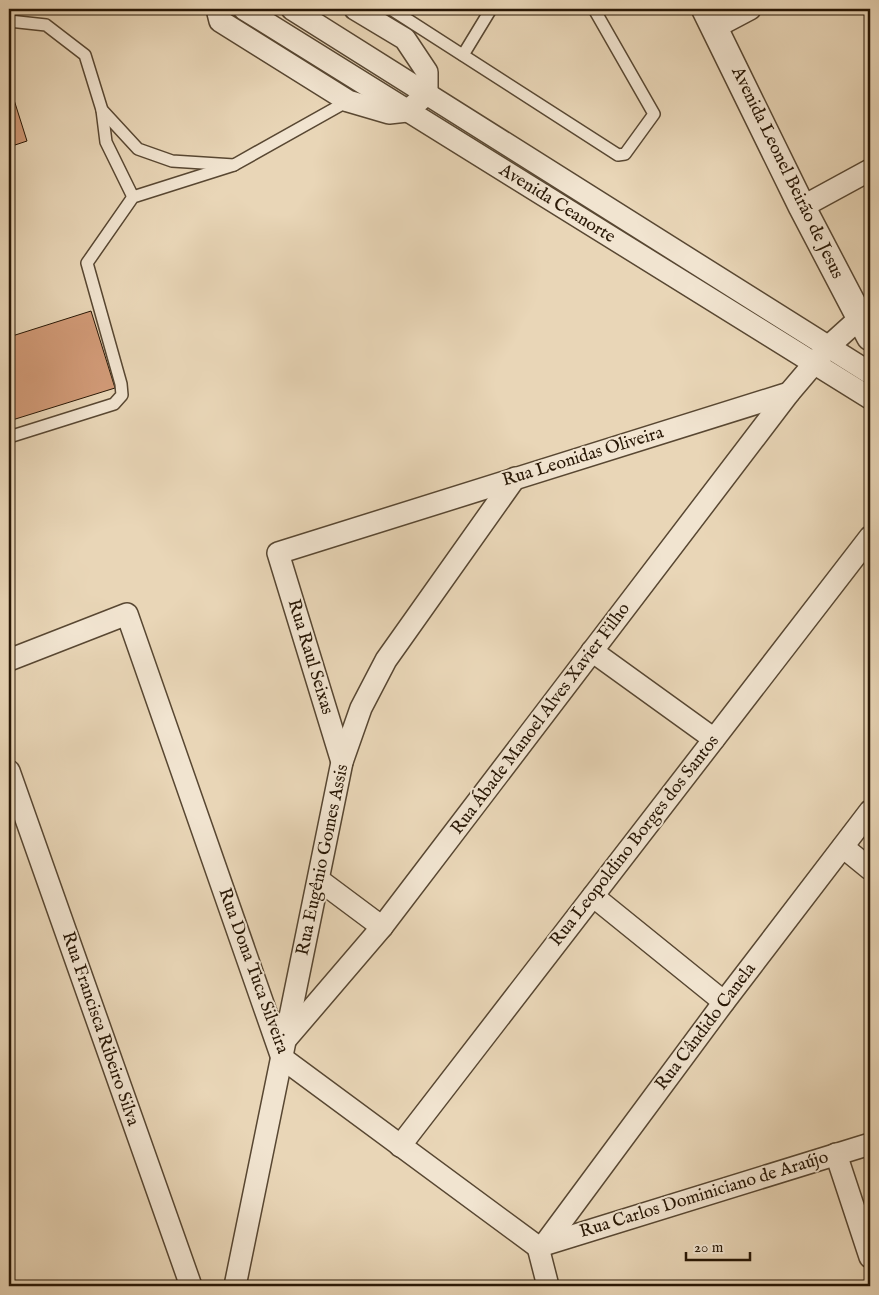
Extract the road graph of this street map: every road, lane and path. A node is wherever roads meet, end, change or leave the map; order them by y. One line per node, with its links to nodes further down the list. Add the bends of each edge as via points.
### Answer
1 (201, 9): 9 (street)
2 (244, 9): 16 (street, Avenida Ceanorte)
3 (292, 9): 13 (street, Avenida Ceanorte)
4 (356, 9): 13 (street, via 405,39 427,72)
5 (391, 9): 12 (lane)
6 (491, 9): 12 (lane)
7 (594, 9): 12 (lane, via 654,114 625,154 618,155)
8 (750, 9): 10 (street)
9 (218, 15): 14 (street)
10 (710, 18): 20 (street, Avenida Leonel Beirão de Jesus)
11 (9, 21): 15 (lane, via 46,25 85,55)
12 (462, 55)
13 (427, 94): 16 (street); 22 (street, Avenida Ceanorte)
14 (348, 101): 16 (street, via 388,113); 17 (lane)
15 (102, 110): 17 (lane, via 138,149 172,161); 19 (lane, via 106,142)
16 (408, 111): 23 (street, Avenida Ceanorte)
17 (234, 165): 19 (lane)
18 (870, 170): 20 (street)
19 (133, 197): 27 (lane, via 87,263 122,395 114,404)
20 (802, 207): 21 (street, Avenida Leonel Beirão de Jesus)
21 (865, 328): 22 (street)
22 (829, 346): 23 (street); 24 (street, Avenida Ceanorte)
23 (814, 364): 25 (street); 26 (street, Avenida Ceanorte)
24 (870, 373)
25 (789, 393): 28 (street, Rua Leonidas Oliveira); 31 (street, Rua Ábade Manoel Alves Xavier Filho)
26 (870, 398)
27 (9, 437)
28 (515, 478): 30 (street, Rua Leonidas Oliveira); 34 (street, Rua Eugênio Gomes Assis, via 386,660 361,708)
29 (870, 537): 33 (street, Rua Leopoldino Borges dos Santos)
30 (278, 553): 34 (street, Rua Raul Seixas)
31 (592, 650): 33 (street); 41 (street, Rua Ábade Manoel Alves Xavier Filho)
32 (9, 660): 43 (street, Rua Dona Tuca Silveira, via 127,614)
33 (714, 739): 40 (street, Rua Leopoldino Borges dos Santos)
34 (342, 762): 39 (street, Rua Eugênio Gomes Assis)
35 (9, 771): 49 (street, Rua Francisca Ribeiro Silva)
36 (870, 811): 37 (street, Rua Cândido Canela)
37 (843, 847): 38 (street); 42 (street, Rua Cândido Canela)
38 (870, 868)
39 (318, 880): 41 (street); 43 (street, Rua Eugênio Gomes Assis)
40 (593, 896): 42 (street); 45 (street, Rua Leopoldino Borges dos Santos)
41 (382, 927): 43 (street, Rua Ábade Manoel Alves Xavier Filho)
42 (724, 1002): 47 (street, Rua Cândido Canela)
43 (284, 1049): 45 (street, Rua Dona Tuca Silveira); 50 (street, Rua Eugênio Gomes Assis)
44 (870, 1144): 46 (street, Rua Carlos Dominiciano de Araújo)
45 (400, 1146): 47 (street, Rua Dona Tuca Silveira)
46 (836, 1154): 47 (street, Rua Carlos Dominiciano de Araújo); 48 (street)
47 (541, 1246): 51 (street)
48 (870, 1257)
49 (191, 1286)
50 (236, 1286)
51 (548, 1286)

